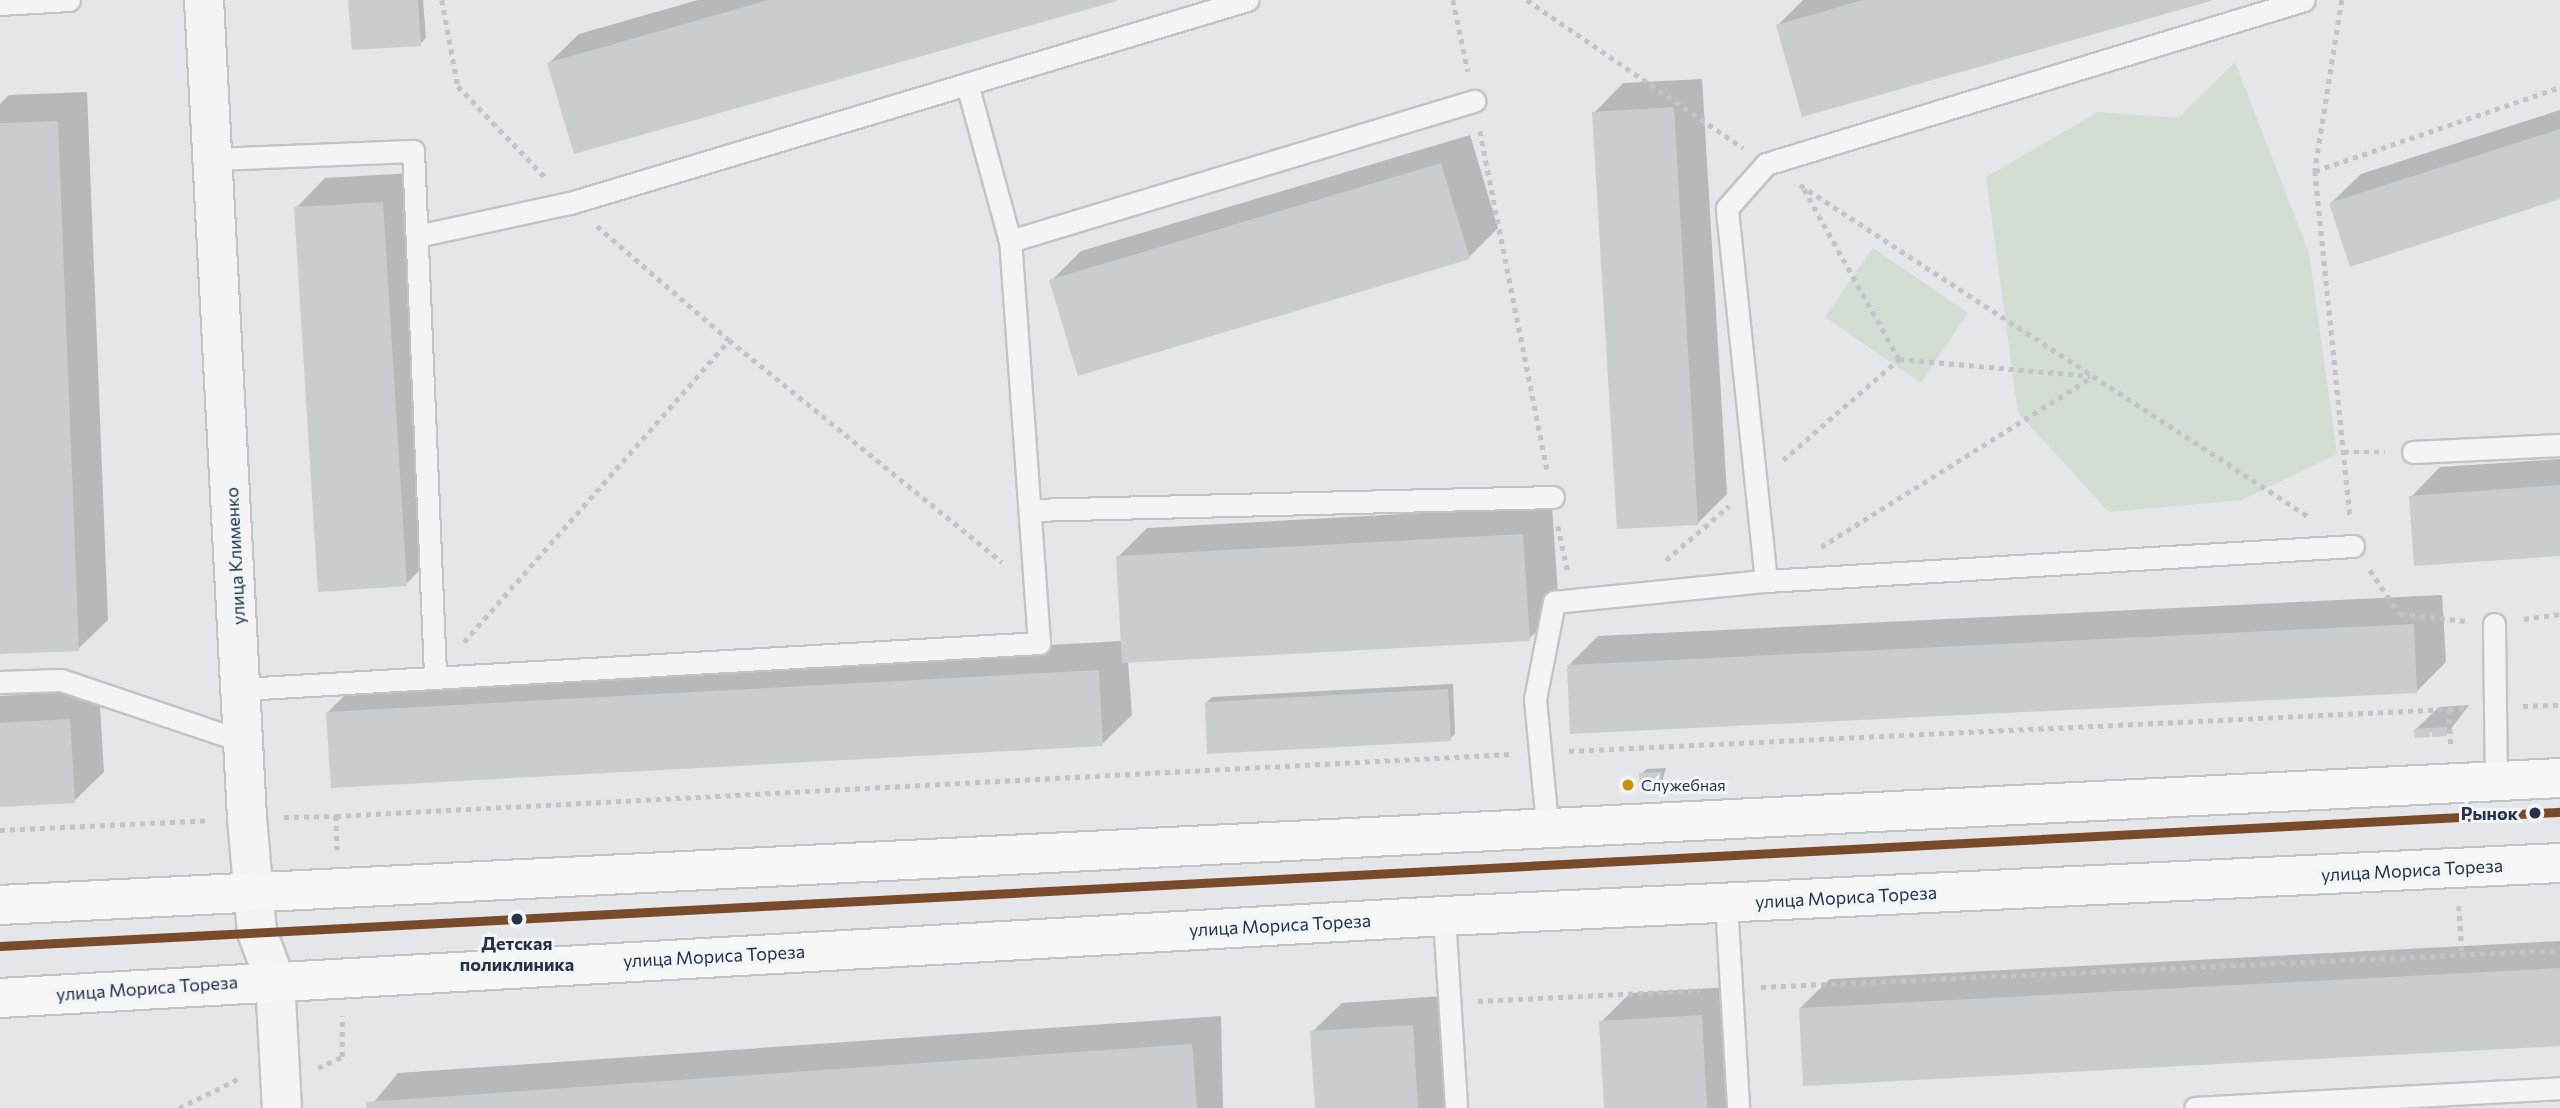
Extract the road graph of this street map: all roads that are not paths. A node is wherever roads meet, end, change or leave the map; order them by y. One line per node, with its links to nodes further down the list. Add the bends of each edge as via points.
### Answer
1 (69, 0): 5 (lane)
2 (204, 0): 8 (street, улица Клименко)
3 (1247, 0): 6 (lane)
4 (2304, 0): 16 (lane, via 1766,164 1727,208)
5 (0, 4)
6 (967, 84): 9 (lane, via 570,203); 10 (lane)
7 (1474, 102): 10 (lane)
8 (213, 159): 9 (lane, via 413,151); 20 (street, улица Клименко)
9 (417, 236): 18 (lane)
10 (1010, 241): 14 (lane)
11 (2560, 444): 12 (lane)
12 (2413, 452)
13 (1553, 497): 14 (lane)
14 (1030, 510): 18 (lane, via 1039,643)
15 (2353, 546): 16 (lane)
16 (1766, 581): 24 (lane, via 1555,602 1535,699)
17 (2494, 624): 23 (lane)
18 (435, 674): 20 (lane)
19 (0, 682): 21 (lane, via 61,680)
20 (242, 689): 21 (street, улица Клименко)
21 (242, 741): 26 (street, улица Клименко)
22 (2560, 778): 23 (street)
23 (2497, 781): 24 (street)
24 (1547, 824): 26 (street)
25 (2560, 863): 27 (street, улица Мориса Тореза)
26 (252, 893): 28 (street); 30 (street, улица Клименко, via 257,932)
27 (1726, 903): 29 (street, улица Мориса Тореза); 35 (lane)
28 (0, 905)
29 (1444, 916): 30 (street, улица Мориса Тореза); 34 (lane)
30 (275, 980): 31 (street, улица Мориса Тореза); 33 (street, улица Клименко)
31 (0, 998)
32 (2560, 1088): 36 (lane)
33 (282, 1108)
34 (1456, 1108)
35 (1738, 1108)
36 (2195, 1108)

